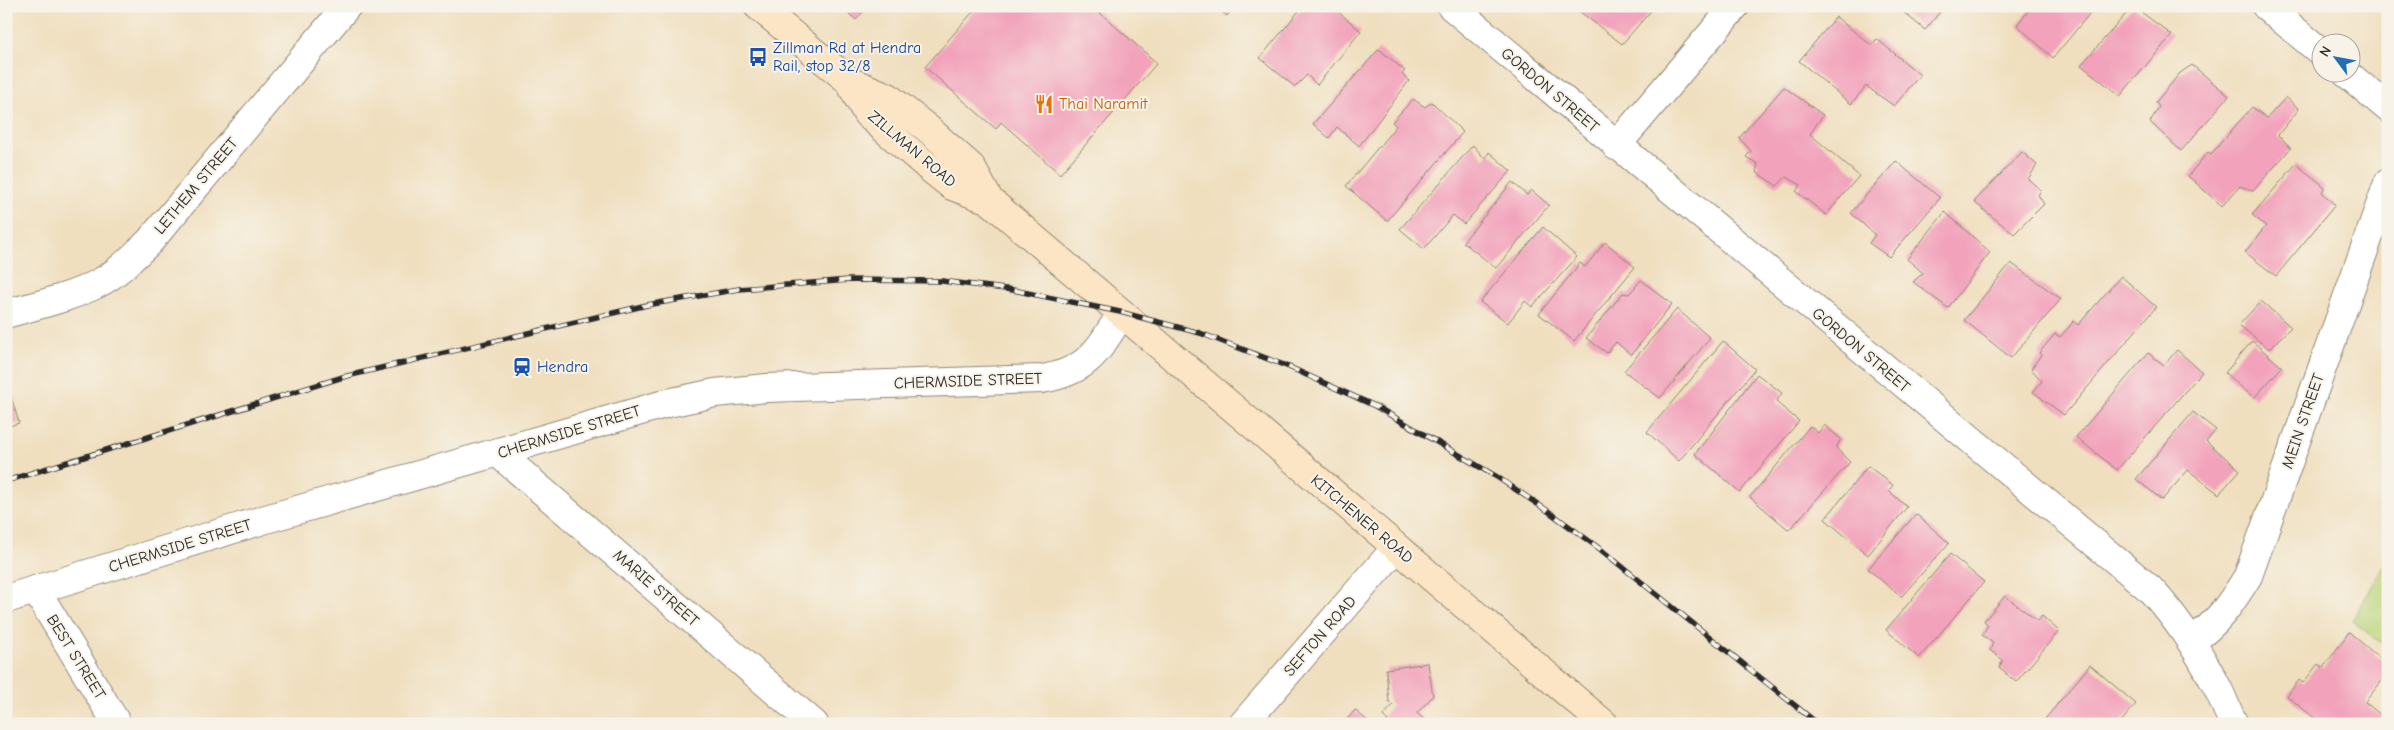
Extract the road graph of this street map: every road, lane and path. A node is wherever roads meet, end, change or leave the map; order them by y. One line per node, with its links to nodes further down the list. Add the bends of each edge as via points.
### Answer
1 (347, 6): 11 (street, LETHEM STREET, via 150,241 125,265 90,287 64,298)
2 (758, 6): 12 (main road, ZILLMAN ROAD, via 849,81 888,97 927,128 971,167 988,200)
3 (1451, 6): 9 (street, GORDON STREET)
4 (1735, 6): 9 (street)
5 (2266, 6): 6 (street)
6 (2312, 45)
7 (2357, 82): 8 (street)
8 (2388, 108)
9 (1616, 146): 17 (street, GORDON STREET, via 2150,590)
10 (2388, 182): 17 (street, MEIN STREET, via 2248,576 2228,609)
11 (6, 314)
12 (1121, 314): 13 (street, CHERMSIDE STREET, via 1091,359 1063,376 1042,380 767,388 715,393 668,402); 14 (main road, KITCHENER ROAD)
13 (498, 453): 15 (street, CHERMSIDE STREET, via 266,519); 19 (street, MARIE STREET)
14 (1396, 548): 20 (street, SEFTON ROAD); 21 (main road, KITCHENER ROAD)
15 (36, 590): 16 (street, CHERMSIDE STREET); 18 (street, BEST STREET)
16 (6, 599)
17 (2191, 641): 22 (street, GORDON STREET)
18 (117, 724)
19 (814, 724)
20 (1243, 724)
21 (1604, 724)
22 (2234, 724)

